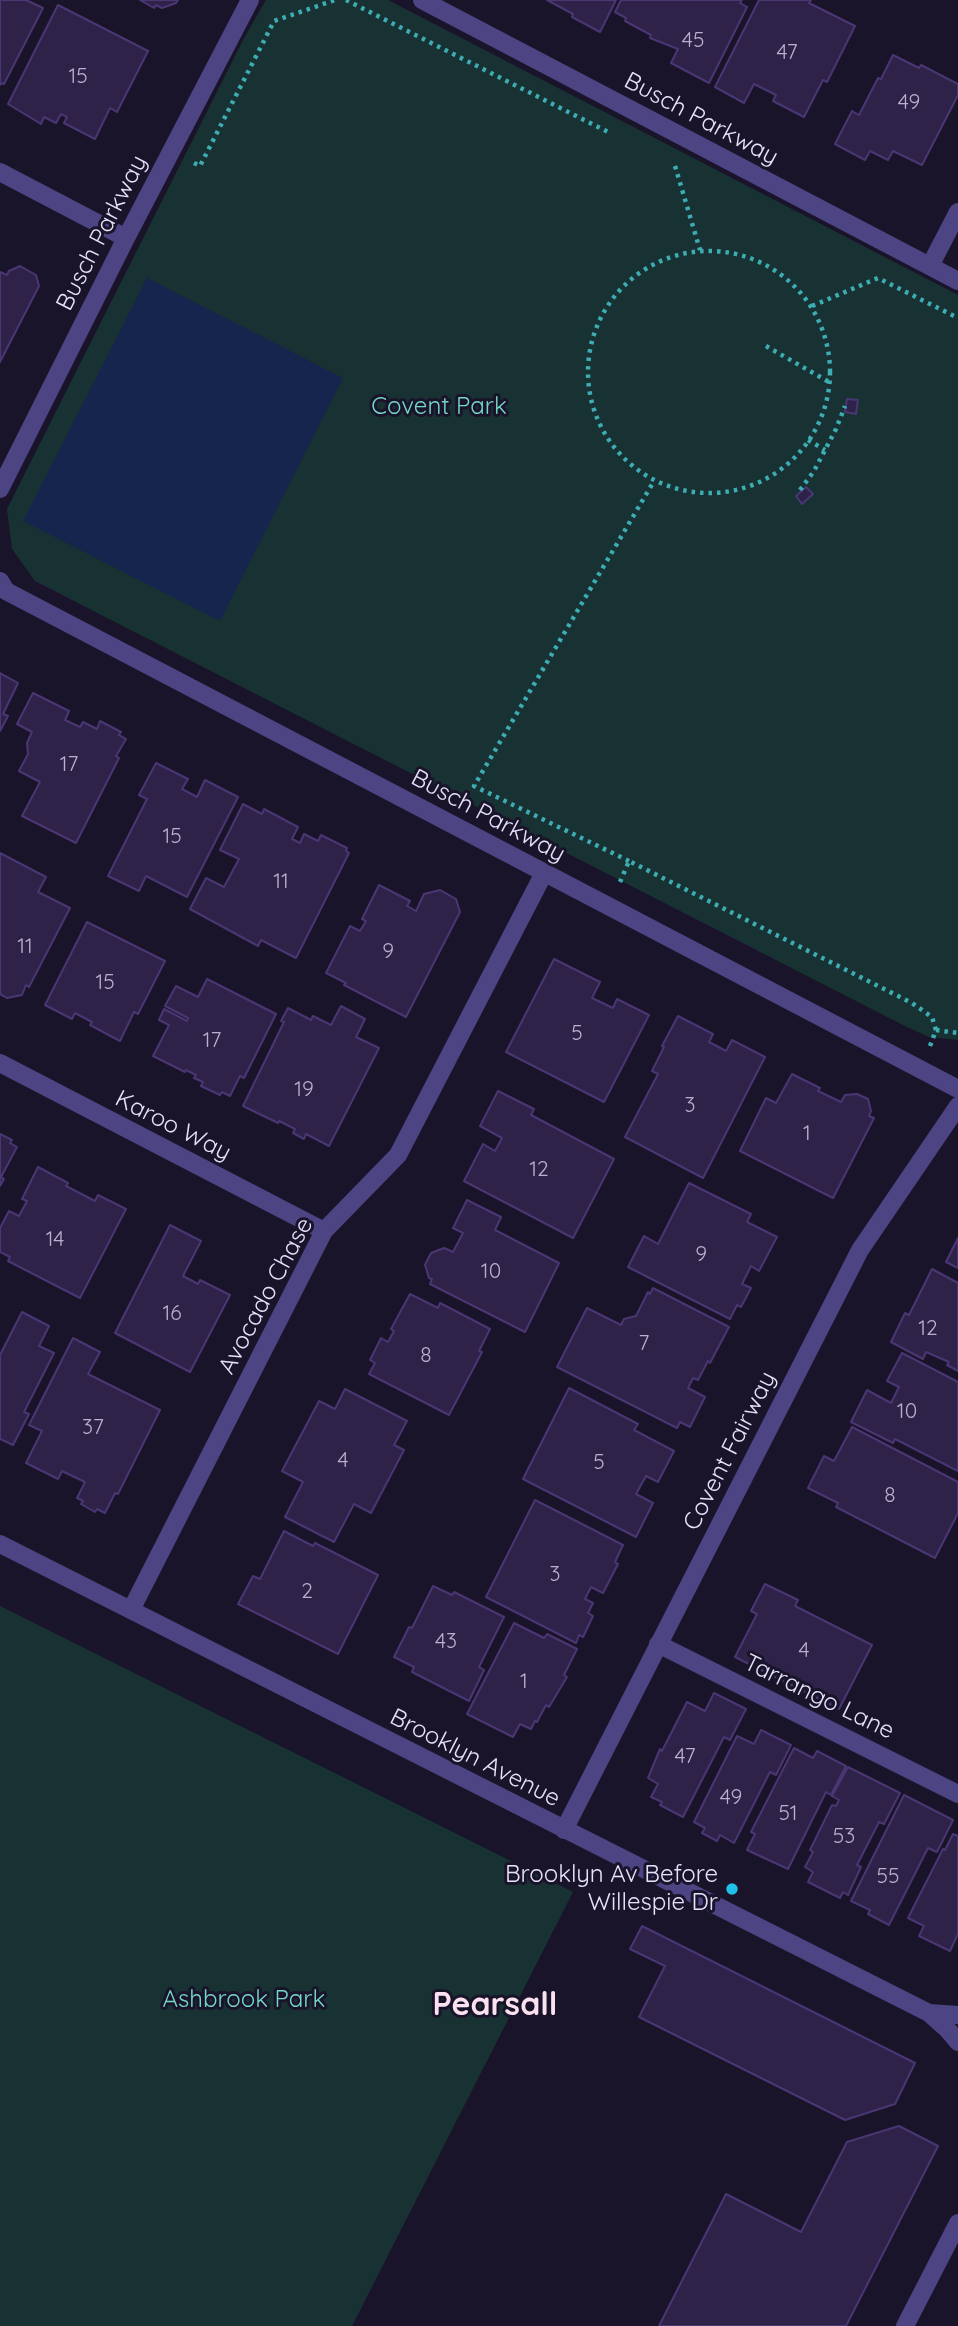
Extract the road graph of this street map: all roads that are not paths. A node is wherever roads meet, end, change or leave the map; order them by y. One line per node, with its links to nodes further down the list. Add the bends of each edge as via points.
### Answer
1 (250, 0): 5 (street, Busch Parkway)
2 (422, 0): 6 (street, Busch Parkway)
3 (0, 172): 5 (street)
4 (958, 212): 6 (street)
5 (126, 238): 8 (street, Busch Parkway)
6 (930, 266): 7 (street, Busch Parkway)
7 (958, 281)
8 (0, 489)
9 (0, 581): 10 (street, Busch Parkway, via 6,591)
10 (544, 873): 12 (street, Busch Parkway); 14 (street, Avocado Chase, via 398,1156)
11 (0, 1063): 14 (street, Karoo Way)
12 (958, 1089)
13 (958, 1106): 17 (street, Covent Fairway, via 860,1250)
14 (324, 1231): 16 (street, Avocado Chase)
15 (0, 1544): 16 (street, Brooklyn Avenue)
16 (131, 1610): 19 (street, Brooklyn Avenue)
17 (658, 1644): 18 (street, Tarrango Lane); 19 (street, Covent Fairway)
18 (958, 1794)
19 (564, 1830): 20 (street, Brooklyn Avenue)
20 (929, 2013): 21 (street, Brooklyn Avenue); 22 (street, Brooklyn Avenue)
21 (958, 2015)
22 (958, 2042)
23 (958, 2223): 24 (street)
24 (953, 2247): 25 (street)
25 (905, 2326)

